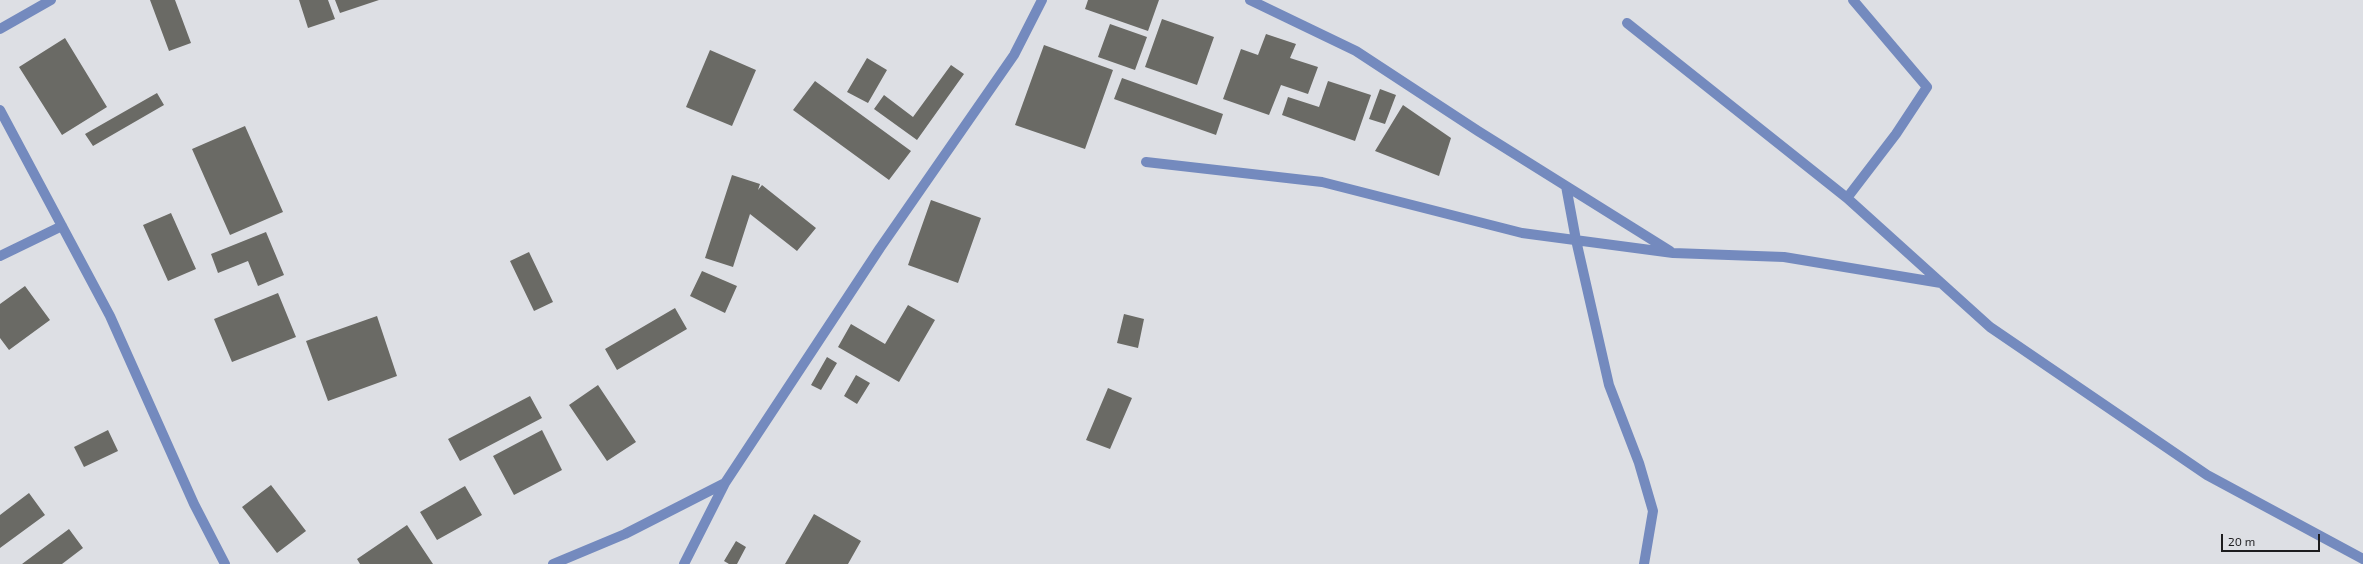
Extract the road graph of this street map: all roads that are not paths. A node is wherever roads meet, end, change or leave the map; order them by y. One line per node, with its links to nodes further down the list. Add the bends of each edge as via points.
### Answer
1 (51, 0): 6 (street)
2 (1042, 0): 16 (street, via 1014,55 880,248)
3 (1250, 0): 9 (street, via 1356,52)
4 (1853, 0): 10 (street, via 1927,88)
5 (1627, 23): 10 (street)
6 (0, 29)
7 (0, 110): 11 (street)
8 (1146, 162): 12 (street, via 1322,182 1522,233)
9 (1566, 186): 12 (street); 13 (street)
10 (1847, 198): 15 (street)
11 (62, 226): 14 (street); 18 (street, via 110,316 194,504)
12 (1576, 240): 13 (street); 21 (street, via 1609,385 1639,463 1653,511)
13 (1673, 253): 15 (street, via 1784,258)
14 (0, 256)
15 (1941, 283): 17 (street, via 1990,326 2207,475)
16 (726, 483): 19 (street, via 625,534); 20 (street)
17 (2363, 559)
18 (225, 564)
19 (553, 564)
20 (684, 564)
21 (1644, 564)

